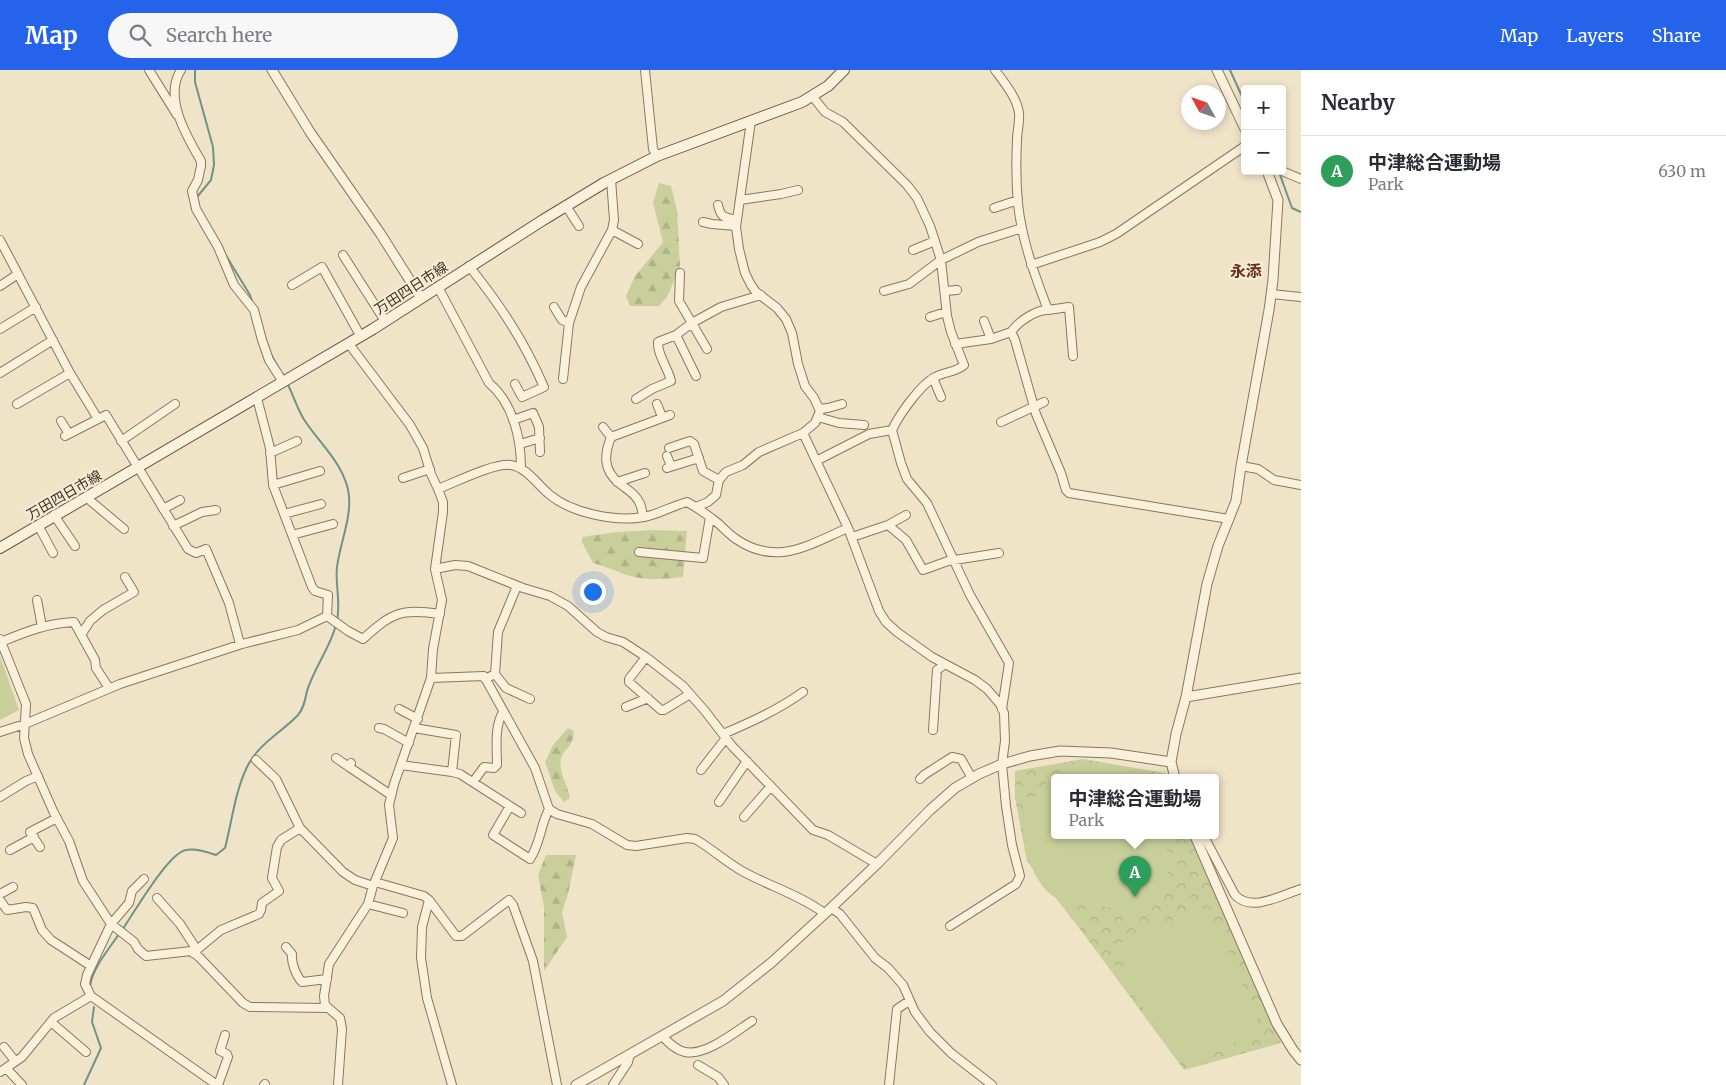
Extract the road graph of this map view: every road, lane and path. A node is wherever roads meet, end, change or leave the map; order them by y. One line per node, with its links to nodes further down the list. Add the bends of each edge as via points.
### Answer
1 (149, 70): 9 (street)
2 (181, 70): 9 (street, via 175,91)
3 (272, 70): 47 (street)
4 (645, 70): 13 (street, via 653,149)
5 (844, 70): 8 (main road, 万田四日市線)
6 (995, 70): 20 (street, via 1019,112)
7 (1217, 70): 11 (street)
8 (812, 97): 10 (main road, 万田四日市線); 30 (street, via 825,112 843,122 907,186 917,198)
9 (178, 117): 73 (street, via 202,166 192,192 196,209 218,247 234,285 254,310 270,360)
10 (751, 121): 13 (main road, 万田四日市線); 19 (street)
11 (1241, 121)
12 (1241, 149): 35 (street, via 1116,234)
13 (657, 156): 16 (main road, 万田四日市線)
14 (1286, 173): 17 (street)
15 (1269, 175): 45 (street, via 1278,200)
16 (611, 179): 22 (main road, 万田四日市線); 28 (street)
17 (1301, 179)
18 (798, 190): 19 (street)
19 (740, 200): 25 (street)
20 (1018, 200): 23 (street); 27 (street)
21 (718, 205): 25 (street, via 722,216)
22 (566, 206): 26 (street); 36 (main road, 万田四日市線)
23 (994, 208)
24 (703, 222): 25 (street)
25 (736, 223): 46 (street, via 745,273)
26 (579, 226)
27 (1022, 228): 34 (street, via 978,242); 35 (street)
28 (612, 230): 31 (street); 56 (street, via 581,287)
29 (0, 241): 38 (street)
30 (935, 241): 32 (street); 34 (street)
31 (638, 244)
32 (913, 250)
33 (343, 254): 55 (street)
34 (941, 260): 43 (street, via 909,284); 44 (street)
35 (1031, 265): 51 (street)
36 (469, 266): 41 (main road, 万田四日市線); 74 (street, via 513,325 531,355 544,387 522,397)
37 (680, 273): 57 (street, via 679,301)
38 (18, 274): 40 (street); 49 (street)
39 (292, 285): 61 (street, via 322,267)
40 (0, 286)
41 (438, 286): 47 (main road, 万田四日市線); 86 (street, via 489,383 506,404)
42 (957, 290): 44 (street)
43 (884, 291)
44 (945, 292): 52 (street)
45 (1271, 294): 48 (street); 102 (street)
46 (761, 295): 57 (street, via 721,307); 84 (street, via 786,319 805,386)
47 (421, 298): 55 (main road, 万田四日市線)
48 (1301, 298)
49 (36, 307): 58 (street); 63 (street)
50 (554, 307): 56 (street, via 562,320)
51 (1048, 310): 59 (street, via 1031,315 1016,324); 67 (street, via 1069,307)
52 (946, 312): 53 (street); 65 (street)
53 (930, 317)
54 (984, 321): 62 (street)
55 (385, 322): 61 (main road, 万田四日市線)
56 (569, 323): 72 (street)
57 (692, 323): 60 (street); 66 (street)
58 (0, 329)
59 (1011, 332): 62 (street); 83 (street)
60 (676, 335): 70 (street); 77 (street, via 658,342 657,348 671,381 652,388)
61 (360, 336): 64 (main road, 万田四日市線)
62 (991, 339): 65 (street)
63 (53, 340): 68 (street); 69 (street)
64 (349, 344): 73 (main road, 万田四日市線); 105 (street, via 410,425)
65 (955, 344): 71 (street, via 964,365)
66 (707, 349)
67 (1073, 356)
68 (0, 373)
69 (70, 373): 79 (street); 85 (street)
70 (696, 376)
71 (933, 378): 75 (street); 91 (street)
72 (563, 379)
73 (283, 382): 76 (main road, 万田四日市線)
74 (515, 384)
75 (941, 397)
76 (257, 398): 99 (street); 103 (main road, 万田四日市線)
77 (636, 400)
78 (1044, 402): 83 (street)
79 (17, 404)
80 (175, 404): 95 (street)
81 (657, 404): 93 (street, via 666,416)
82 (842, 404): 84 (street)
83 (1034, 406): 88 (street); 125 (street, via 1069,493)
84 (819, 413): 89 (street, via 839,423); 92 (street, via 815,423)
85 (98, 419): 87 (street, via 67,435); 95 (street, via 106,415)
86 (513, 420): 94 (street, via 533,413); 97 (street)
87 (61, 421)
88 (1001, 422)
89 (864, 425)
90 (603, 427): 93 (street)
91 (892, 430): 101 (street, via 869,434); 139 (street, via 908,479 927,503)
92 (803, 433): 101 (street); 109 (street, via 759,452 726,472)
93 (611, 437): 110 (street, via 604,458)
94 (540, 438): 97 (street); 98 (street)
95 (121, 441): 103 (street)
96 (297, 441): 99 (street)
97 (520, 444): 104 (street)
98 (540, 452)
99 (270, 453): 111 (street)
100 (699, 458): 100 (street, via 690,441 668,452 669,467); 109 (street, via 703,471)
101 (816, 461): 130 (street)
102 (1241, 466): 112 (street, via 1258,469 1274,480); 125 (street, via 1236,501)
103 (137, 468): 114 (main road, 万田四日市線); 118 (street)
104 (521, 468): 113 (street, via 502,465); 123 (street, via 550,496 566,506 614,519)
105 (430, 469): 108 (street); 113 (street)
106 (320, 471): 111 (street)
107 (645, 473): 110 (street)
108 (403, 478)
109 (719, 480): 117 (street, via 716,495)
110 (617, 482): 123 (street, via 640,502)
111 (274, 485): 120 (street)
112 (1301, 485)
113 (438, 489): 140 (street, via 443,512)
114 (88, 498): 121 (main road, 万田四日市線); 131 (street)
115 (180, 500): 118 (street)
116 (322, 504): 120 (street)
117 (696, 507): 123 (street, via 687,502); 124 (street)
118 (163, 510): 129 (street)
119 (216, 510): 129 (street, via 202,512)
120 (284, 514): 132 (street)
121 (54, 515): 127 (main road, 万田四日市線); 134 (street)
122 (906, 515): 128 (street)
123 (643, 517)
124 (710, 517): 130 (street, via 736,539 762,552 774,554 795,550); 137 (street, via 703,558)
125 (1229, 520): 159 (street, via 1207,584)
126 (333, 524): 132 (street)
127 (38, 525): 135 (main road, 万田四日市線); 136 (street)
128 (888, 525): 133 (street); 139 (street, via 906,540 923,570)
129 (173, 526): 149 (street, via 188,549 196,553 206,549 229,603)
130 (848, 528): 133 (street)
131 (124, 529)
132 (292, 535): 145 (street, via 312,587 328,595)
133 (852, 537): 151 (street, via 886,622)
134 (75, 546)
135 (0, 548)
136 (53, 552)
137 (639, 552)
138 (999, 553): 139 (street)
139 (955, 560): 164 (street, via 970,595 1009,663)
140 (435, 569): 142 (street, via 468,566); 144 (street, via 442,600)
141 (125, 577): 147 (street, via 134,592 103,610)
142 (517, 586): 150 (street, via 556,599 597,632 623,642); 152 (street, via 498,632)
143 (37, 600): 146 (street)
144 (440, 614): 145 (street, via 419,611 393,616 363,639); 153 (street)
145 (327, 616): 149 (street, via 298,630)
146 (42, 627): 147 (street, via 74,622); 148 (street)
147 (81, 635): 156 (street)
148 (0, 640): 167 (street, via 26,704)
149 (240, 644): 156 (street)
150 (646, 657): 158 (street); 160 (street, via 629,682)
151 (944, 665): 164 (street, via 987,689); 170 (street, via 938,670)
152 (495, 674): 155 (street); 161 (street, via 506,688)
153 (431, 678): 155 (street, via 484,676); 166 (street)
154 (1301, 678): 159 (street)
155 (485, 679): 165 (street)
156 (109, 688): 167 (street)
157 (803, 692): 172 (street)
158 (690, 694): 160 (street, via 664,710); 172 (street)
159 (1186, 697): 177 (street)
160 (648, 698): 162 (street)
161 (530, 700)
162 (626, 707)
163 (399, 709): 166 (street)
164 (1002, 709): 179 (street, via 1005,741)
165 (503, 712): 186 (street, via 498,727 497,765 494,768 484,767); 192 (street, via 535,768)
166 (418, 719): 169 (street)
167 (25, 724): 171 (street); 183 (street, via 26,746)
168 (379, 728): 173 (street)
169 (414, 728): 173 (street); 181 (street, via 456,735)
170 (933, 730)
171 (0, 732)
172 (724, 736): 176 (street); 180 (street)
173 (409, 743): 178 (street)
174 (336, 758): 188 (street)
175 (256, 760): 196 (street, via 276,778)
176 (747, 761): 187 (street); 190 (street)
177 (1171, 762): 179 (street, via 1111,753 1060,751); 182 (street)
178 (401, 764): 181 (street); 188 (street)
179 (1002, 764): 184 (street); 215 (street, via 1009,826 1020,876 1016,884)
180 (701, 770)
181 (452, 772): 186 (street)
182 (1174, 774)
183 (38, 776): 189 (street); 195 (street)
184 (972, 778): 185 (street, via 961,759 952,757); 201 (street, via 930,810)
185 (920, 780)
186 (473, 782): 191 (street)
187 (771, 786): 194 (street); 201 (street, via 813,830 828,835)
188 (391, 795): 203 (street, via 389,804 394,838)
189 (0, 797)
190 (719, 802)
191 (510, 806): 192 (street, via 494,835 530,859 538,848); 193 (street)
192 (549, 809): 211 (street, via 592,824 627,845 694,839 740,870)
193 (522, 813)
194 (744, 817)
195 (56, 818): 197 (street, via 30,832); 214 (street, via 69,841 83,881)
196 (300, 828): 203 (street, via 343,872 354,880); 217 (street, via 281,840 277,847 272,878 279,891 262,903 259,914 221,930)
197 (34, 837): 199 (street); 200 (street)
198 (1197, 839): 205 (street, via 1207,842 1240,900 1254,904); 228 (street, via 1277,1024)
199 (40, 847)
200 (10, 850)
201 (876, 864): 211 (street)
202 (144, 879): 214 (street)
203 (374, 884): 209 (street); 210 (street)
204 (13, 887): 206 (street)
205 (1301, 889)
206 (0, 894)
207 (157, 898): 217 (street, via 180,924)
208 (0, 900): 212 (street)
209 (429, 900): 238 (street, via 422,928 421,958 427,998); 239 (street, via 456,936 462,936 509,900 514,905 532,961)
210 (368, 904): 213 (street); 219 (street, via 329,964)
211 (828, 910): 221 (street, via 840,914 875,958 903,985); 226 (street, via 723,1001)
212 (4, 912): 218 (street, via 32,908 51,940)
213 (403, 913)
214 (112, 924): 217 (street, via 146,956); 218 (street)
215 (950, 926)
216 (286, 947): 219 (street, via 292,954 291,959 302,982)
217 (195, 951): 222 (street, via 242,1003 250,1006)
218 (91, 966): 220 (street, via 85,984)
219 (327, 979): 222 (street, via 324,996)
220 (91, 996): 224 (street); 236 (street)
221 (909, 1001): 243 (street, via 897,1008); 244 (street, via 930,1032)
222 (328, 1008): 237 (street, via 340,1018 342,1029)
223 (752, 1021): 226 (street, via 710,1047 695,1052 685,1052)
224 (51, 1022): 229 (street); 232 (street)
225 (225, 1035): 236 (street, via 220,1050 228,1057)
226 (662, 1036): 230 (street)
227 (4, 1047): 232 (street)
228 (1297, 1048): 231 (street)
229 (86, 1052)
230 (630, 1054): 240 (street); 241 (street)
231 (1301, 1060)
232 (15, 1061): 234 (street)
233 (698, 1065): 242 (street, via 718,1077)
234 (3, 1070): 235 (street)
235 (22, 1085)
236 (218, 1085)
237 (338, 1085)
238 (452, 1085)
239 (557, 1085)
240 (576, 1085)
241 (613, 1085)
242 (724, 1085)
243 (889, 1085)
244 (992, 1085)

